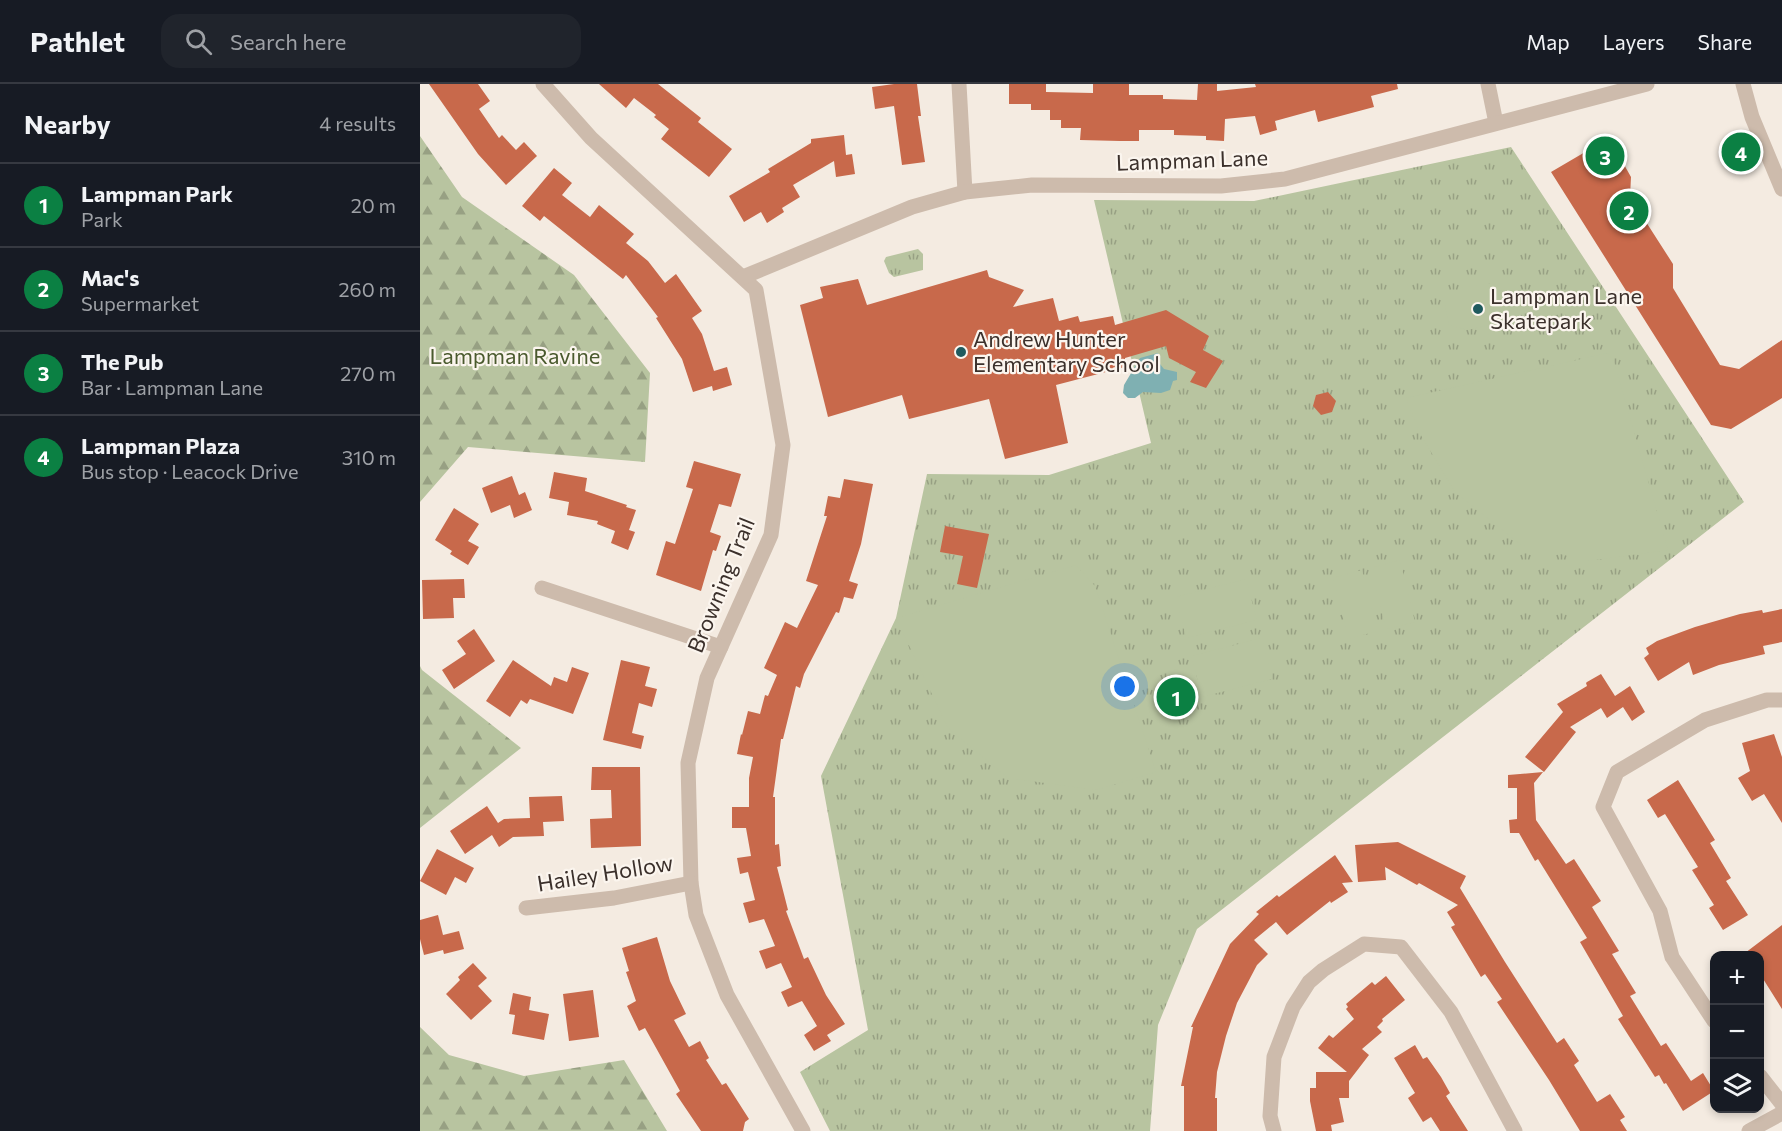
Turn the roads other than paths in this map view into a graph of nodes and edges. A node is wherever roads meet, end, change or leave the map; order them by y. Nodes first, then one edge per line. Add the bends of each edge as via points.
1 (543, 84) edge
2 (959, 84) edge
3 (1488, 84) edge
4 (1647, 84) edge
5 (1743, 84) edge
6 (1496, 123) junction
7 (1782, 189) edge
8 (965, 192) junction
9 (743, 277) junction
10 (542, 588) dead end
11 (721, 646) junction
12 (1782, 700) edge
13 (691, 883) junction
14 (526, 908) dead end
15 (1710, 1015) edge
16 (1764, 1081) edge
17 (1782, 1104) edge
18 (1782, 1113) edge
19 (803, 1131) edge
20 (1274, 1131) edge
21 (1515, 1131) edge
22 (1749, 1131) edge

1 - 9 street, Browning Trail via 591,138
2 - 8 street
3 - 6 street
4 - 6 street, Lampman Lane
5 - 7 street via 1752,117
6 - 8 street, Lampman Lane via 1285,179 1221,186 1032,186
8 - 9 street, Lampman Lane via 912,207
9 - 11 street, Browning Trail via 756,290 783,445 771,535
10 - 11 street
11 - 13 street, Browning Trail via 708,678 688,763
12 - 15 street via 1767,700 1705,720 1617,772 1603,807 1660,911 1672,957
13 - 14 street, Hailey Hollow via 614,898
13 - 19 street, Browning Trail via 696,915 727,995
16 - 17 street
18 - 22 street
20 - 21 street via 1270,1116 1274,1057 1293,1007 1309,982 1364,944 1401,947 1450,1012

